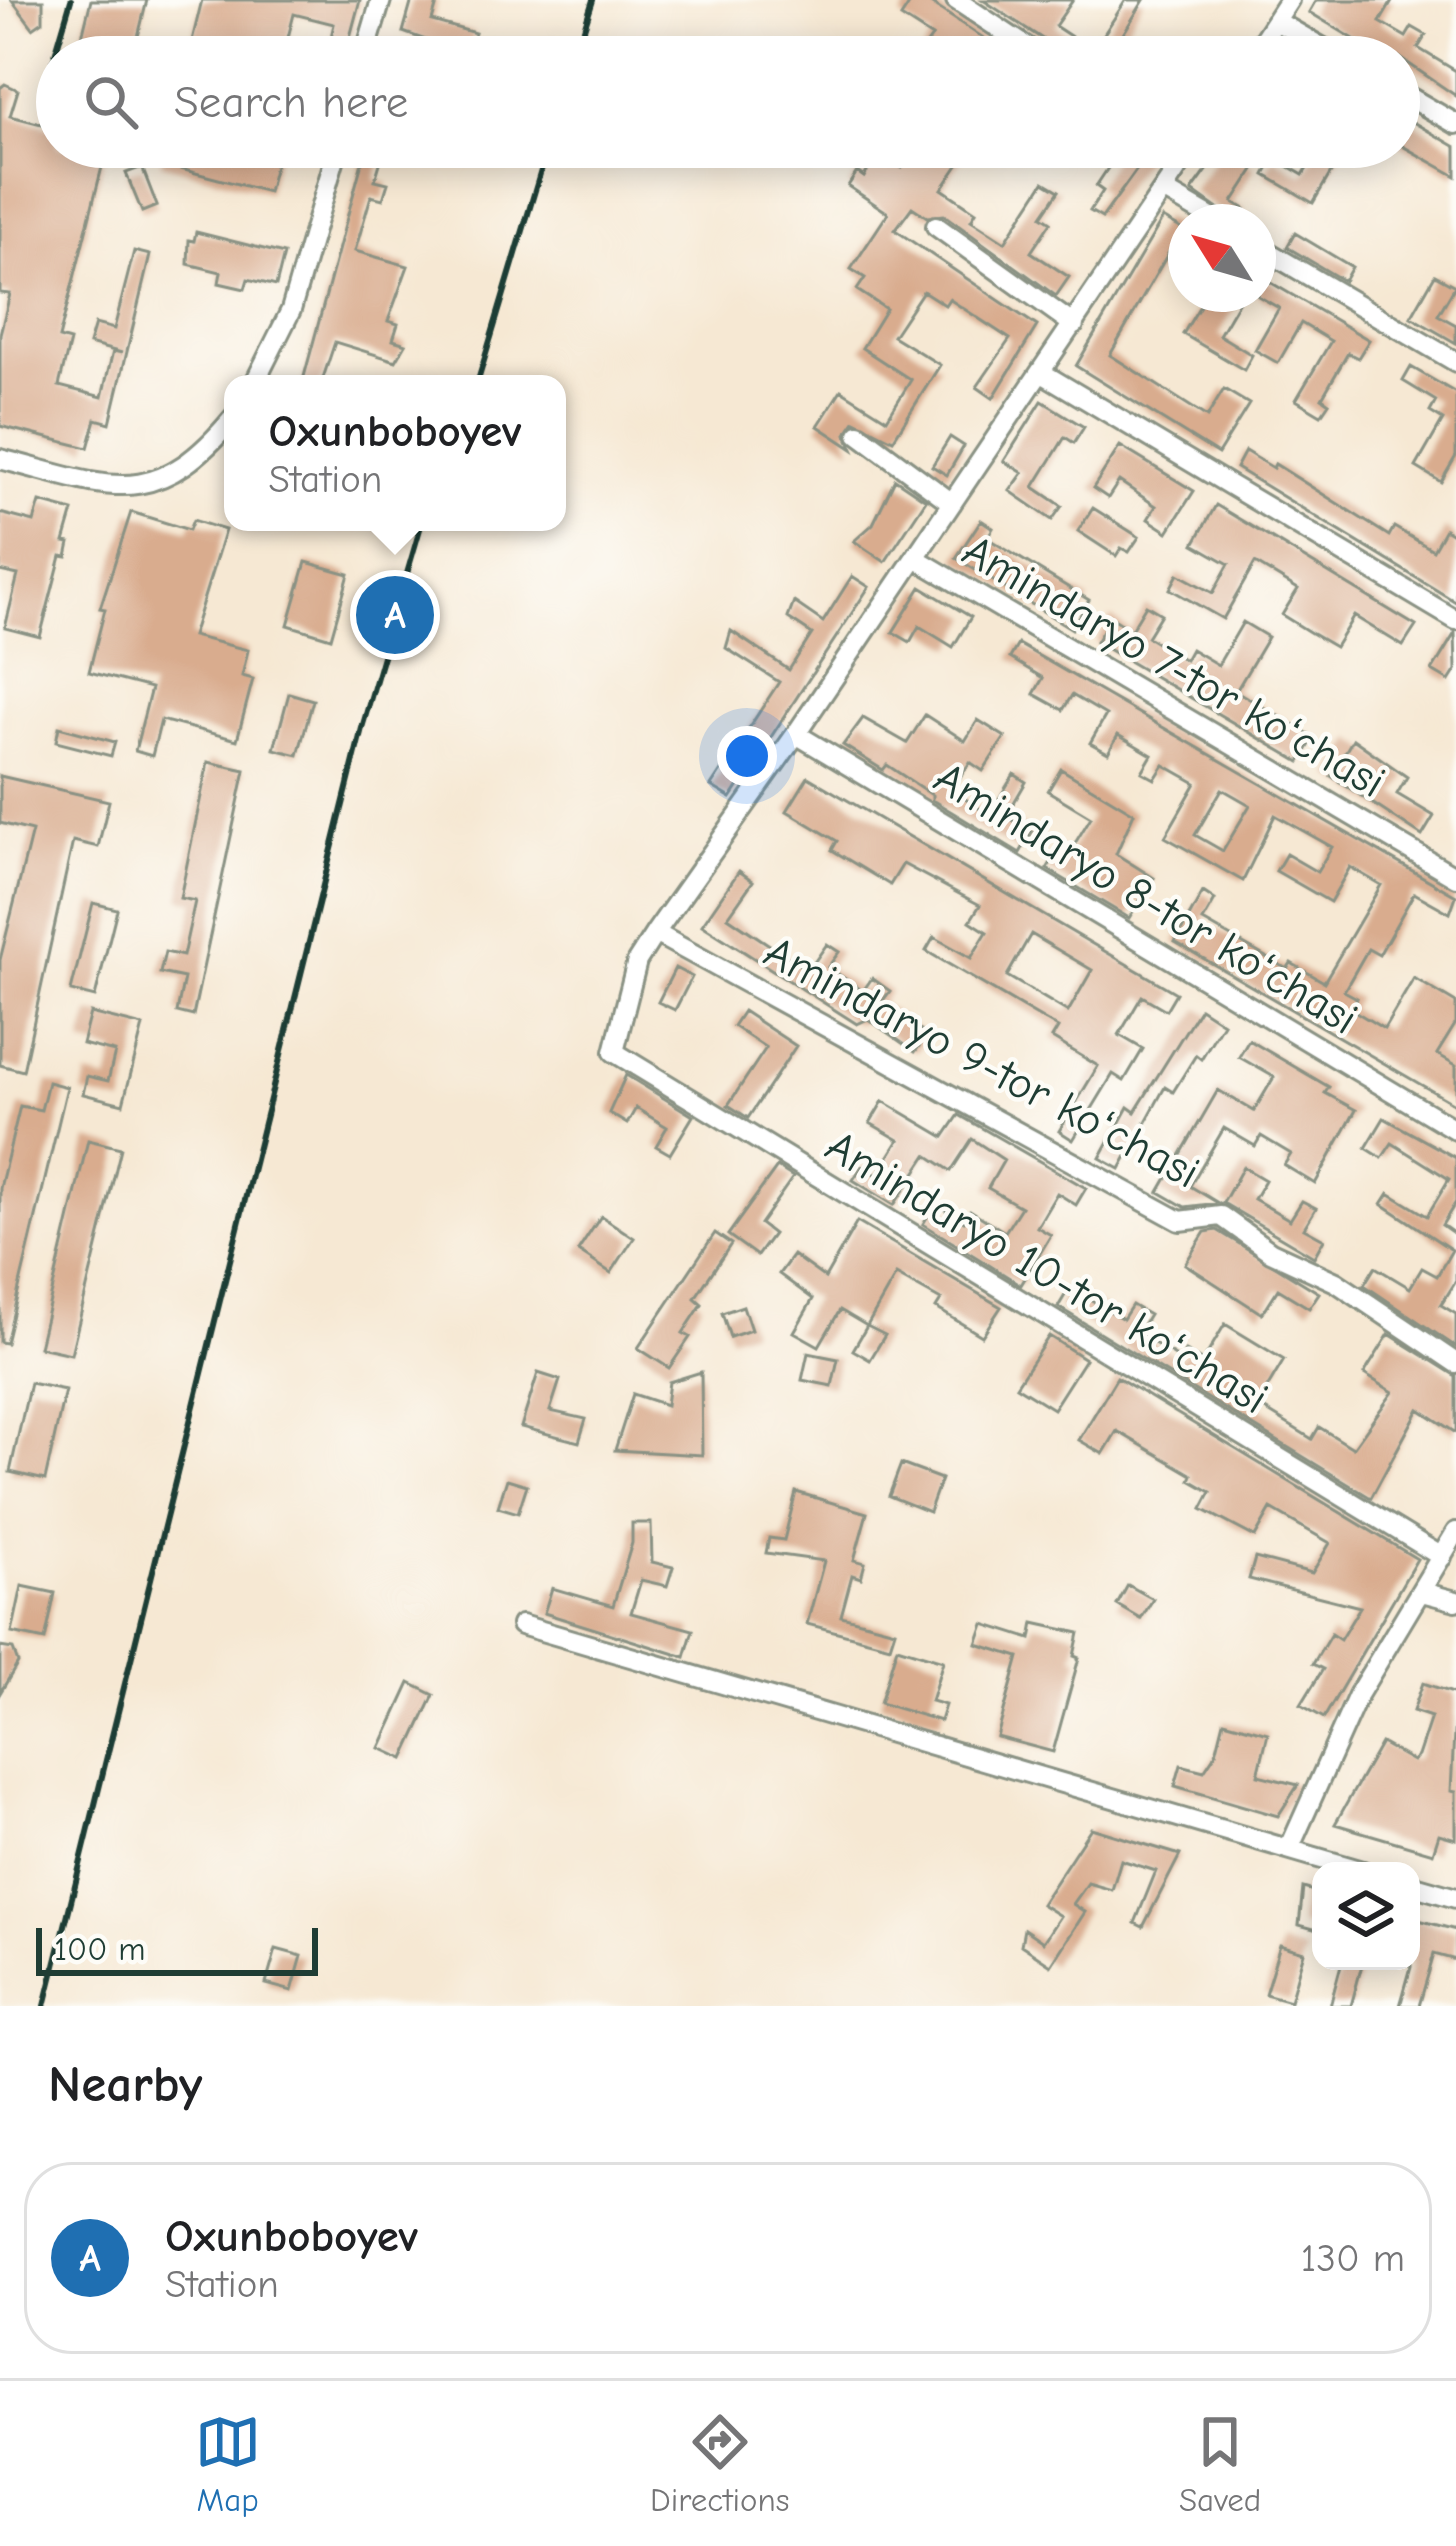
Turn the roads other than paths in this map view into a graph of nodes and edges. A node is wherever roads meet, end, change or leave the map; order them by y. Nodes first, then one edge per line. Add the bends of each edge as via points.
1 (381, 0) edge
2 (956, 0) edge
3 (1289, 0) edge
4 (1276, 21) junction
5 (370, 36) edge
6 (1010, 36) edge
7 (1266, 36) edge
8 (1302, 36) edge
9 (1420, 104) edge
10 (1456, 124) edge
11 (332, 168) edge
12 (1175, 168) edge
13 (1163, 190) junction
14 (1187, 204) edge
15 (936, 226) dead end
16 (1276, 257) edge
17 (1074, 325) junction
18 (1456, 362) edge
19 (1042, 373) junction
20 (258, 375) edge
21 (224, 428) edge
22 (859, 434) dead end
23 (0, 459) edge
24 (952, 503) junction
25 (915, 558) junction
26 (1456, 620) edge
27 (796, 734) junction
28 (1456, 878) edge
29 (655, 933) junction
30 (1456, 1130) edge
31 (1456, 1363) edge
32 (1456, 1532) edge
33 (1442, 1557) junction
34 (1423, 1592) junction
35 (1456, 1601) edge
36 (521, 1625) dead end
37 (1289, 1849) junction
38 (1333, 1862) edge
39 (1420, 1888) edge
40 (1456, 1898) edge

1 - 5 street
2 - 6 street
3 - 4 street
4 - 7 street
4 - 8 street
9 - 10 street
11 - 20 street via 291,310
12 - 13 street
13 - 14 street
13 - 17 street
15 - 17 street
16 - 18 street
17 - 19 street
19 - 24 street
19 - 26 street
21 - 23 street via 168,477 122,490
22 - 24 street, Amindaryo 7-tor koʻchasi
24 - 25 street
25 - 27 street
25 - 28 street, Amindaryo 7-tor koʻchasi
27 - 29 street
27 - 30 street, Amindaryo 8-tor koʻchasi
29 - 31 street, Amindaryo 9-tor koʻchasi via 1180,1221 1221,1216
29 - 33 street, Amindaryo 10-tor koʻchasi via 638,961 614,1052
32 - 33 street
33 - 34 street
34 - 35 street
34 - 37 street via 1358,1695
36 - 37 street
37 - 38 street
39 - 40 street

